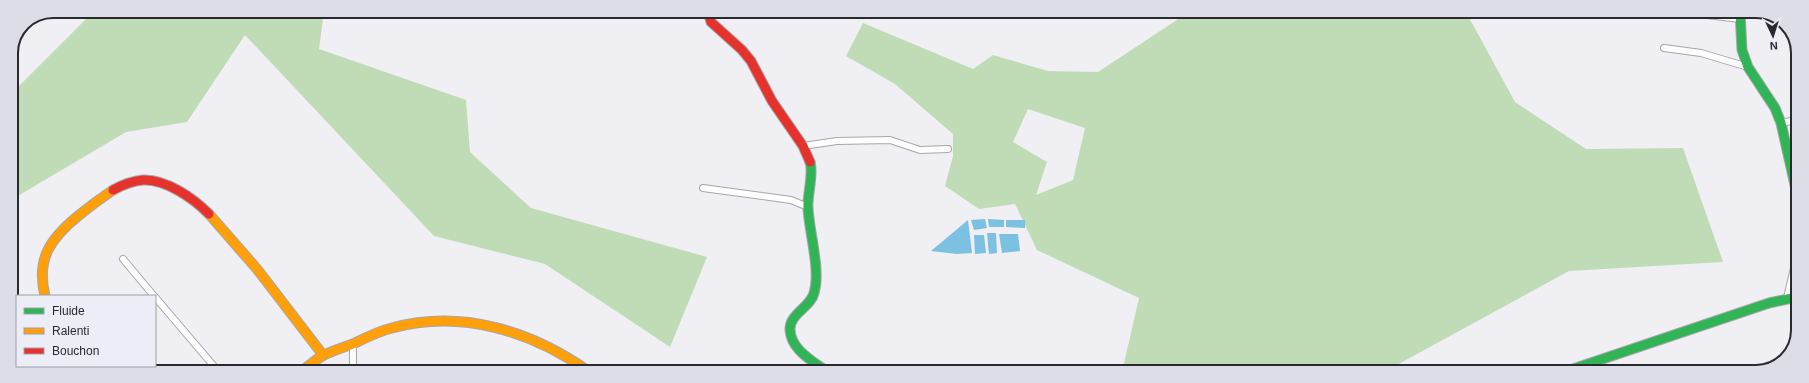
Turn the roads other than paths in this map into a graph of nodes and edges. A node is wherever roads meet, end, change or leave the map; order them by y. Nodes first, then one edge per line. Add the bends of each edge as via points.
1 (710, 18) edge
2 (1740, 18) edge
3 (1664, 48) dead end
4 (1748, 67) junction
5 (1791, 121) edge
6 (1781, 123) junction
7 (803, 146) junction
8 (948, 149) dead end
9 (1791, 165) edge
10 (702, 188) dead end
11 (808, 207) junction
12 (123, 259) dead end
13 (1791, 281) edge
14 (45, 295) edge
15 (154, 295) edge
16 (156, 297) edge
17 (1791, 297) edge
18 (1787, 298) junction
19 (353, 344) junction
20 (323, 355) junction
21 (213, 365) edge
22 (310, 365) edge
23 (353, 365) edge
24 (580, 365) edge
25 (818, 365) edge
26 (1585, 365) edge

1 - 7 street via 711,22 751,60 772,101
2 - 4 street via 1742,50
3 - 4 street via 1701,53
4 - 6 street via 1775,108
5 - 6 street
6 - 9 street
7 - 8 street via 837,140 890,140 920,150
7 - 11 street via 811,165
10 - 11 street via 791,200
11 - 25 street via 816,277 815,290 813,298 792,321 790,330 799,351
12 - 15 street
13 - 18 street
14 - 20 street via 41,271 43,257 60,231 116,188 145,180 177,190 206,210 236,242
16 - 21 street
17 - 18 street
18 - 26 street
19 - 20 street
19 - 23 street
19 - 24 street via 376,333 410,324 438,322 490,326 529,336 569,356
20 - 22 street

